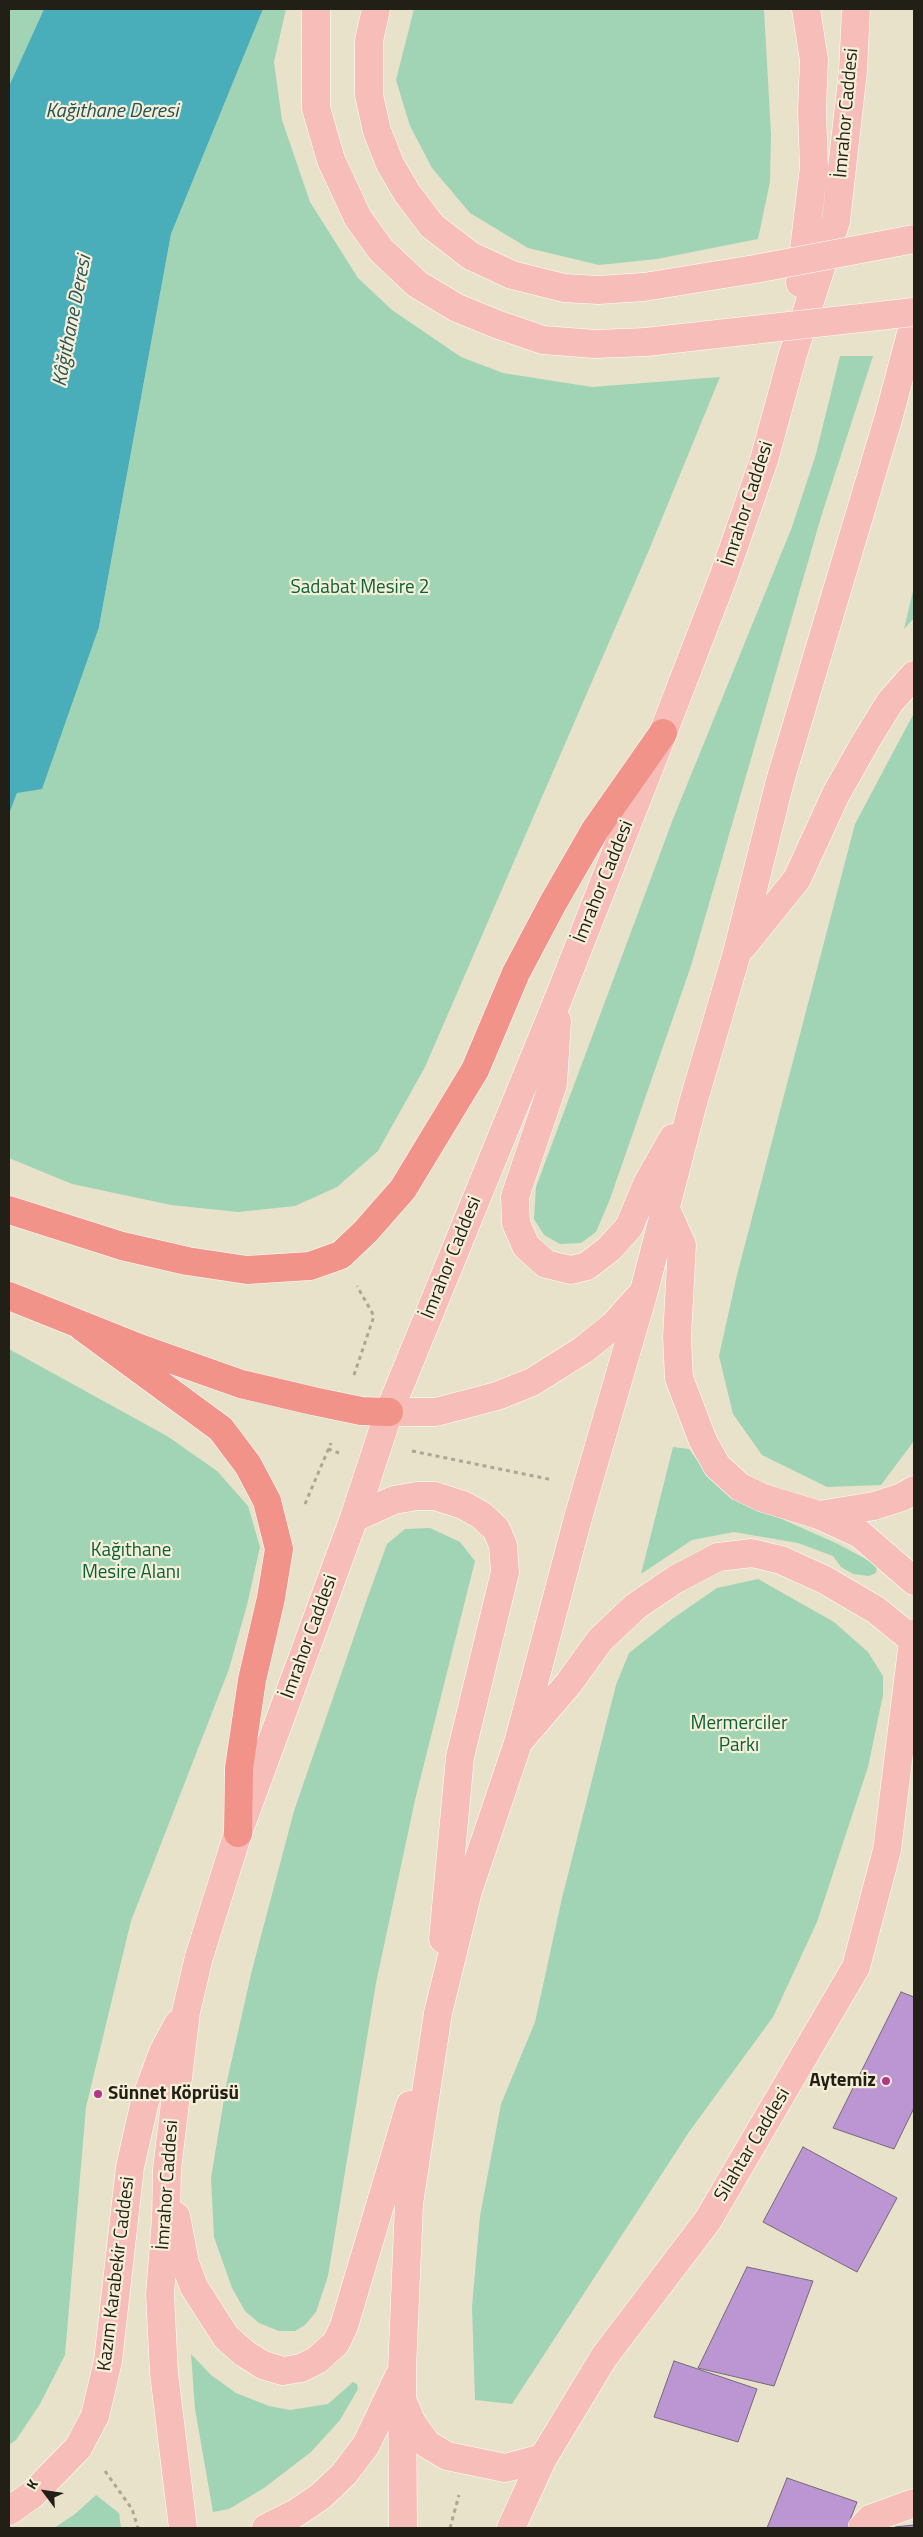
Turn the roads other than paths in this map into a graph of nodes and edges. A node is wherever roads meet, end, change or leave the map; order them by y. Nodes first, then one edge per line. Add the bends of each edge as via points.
1 (316, 9) edge
2 (376, 9) edge
3 (806, 9) edge
4 (856, 9) edge
5 (914, 239) edge
6 (914, 312) edge
7 (914, 322) edge
8 (793, 354) junction
9 (914, 361) edge
10 (889, 416) junction
11 (914, 675) edge
12 (663, 733) junction
13 (738, 953) junction
14 (558, 997) junction
15 (693, 1103) junction
16 (665, 1207) junction
17 (9, 1210) edge
18 (644, 1292) junction
19 (9, 1296) edge
20 (82, 1327) junction
21 (389, 1412) junction
22 (914, 1490) edge
23 (820, 1515) junction
24 (354, 1518) junction
25 (914, 1581) edge
26 (914, 1636) edge
27 (518, 1743) junction
28 (238, 1833) junction
29 (186, 2012) junction
30 (438, 2013) junction
31 (167, 2169) junction
32 (402, 2370) junction
33 (402, 2399) junction
34 (543, 2458) junction
35 (914, 2503) edge
36 (9, 2511) edge
37 (183, 2528) edge
38 (266, 2528) edge
39 (403, 2528) edge
40 (511, 2528) edge
41 (862, 2528) edge

1 - 6 main road, bridge via 316,108 342,185 358,218 381,250 417,284 457,308 543,340 595,344 646,342
2 - 5 main road, bridge via 369,41 369,95 377,131 390,164 407,194 432,226 470,256 512,275 564,288 644,287
3 - 8 main road via 814,60 814,166
4 - 8 main road, İmrahor Caddesi via 853,71 836,221
7 - 10 main road
8 - 12 main road, İmrahor Caddesi via 764,460
9 - 10 main road
10 - 13 main road via 780,781
11 - 13 main road via 890,702 866,741 836,794 797,879
12 - 14 main road, İmrahor Caddesi
12 - 17 highway via 595,830 552,903 516,973 475,1070 408,1181 341,1255 310,1266 247,1270 122,1246
13 - 15 main road
14 - 15 main road via 553,1084 515,1197 516,1223 526,1246 546,1264 571,1270 587,1266 610,1249 629,1227 647,1184
14 - 21 main road, İmrahor Caddesi
15 - 16 main road
16 - 18 main road
16 - 23 main road via 682,1245 677,1337 679,1378 703,1441 717,1466 740,1487 763,1498
18 - 21 main road via 614,1325 583,1350 532,1382 497,1396 436,1412
18 - 27 main road via 586,1489
19 - 20 highway
20 - 21 highway via 242,1384 312,1402
20 - 28 highway via 221,1429 248,1465 267,1501 279,1549 252,1680 239,1768
21 - 24 main road, İmrahor Caddesi
22 - 23 main road via 874,1506
23 - 25 main road via 860,1534
24 - 28 main road, İmrahor Caddesi
24 - 30 main road via 394,1500 435,1496 463,1505 480,1516 496,1529 504,1545 505,1572 460,1757
26 - 27 main road via 825,1580 782,1560 752,1554 718,1557 676,1579 636,1606 600,1640 569,1683
26 - 34 main road, Silahtar Caddesi via 887,1850 856,1968 708,2220 604,2357
27 - 30 main road via 468,1891
28 - 29 main road, İmrahor Caddesi via 199,1957
29 - 31 main road, İmrahor Caddesi
29 - 36 main road, Kazım Karabekir Caddesi via 163,2052 145,2101 130,2167 108,2361 95,2416 78,2448 33,2494
30 - 31 main road via 344,2326 336,2343 317,2360 301,2368 283,2371 257,2361 226,2337 194,2288 185,2263
30 - 32 main road via 409,2204
31 - 37 main road, İmrahor Caddesi via 160,2294 164,2373
32 - 33 main road
32 - 38 main road via 366,2445 344,2474 321,2496
33 - 34 main road via 412,2423 427,2444 447,2456 505,2468
33 - 39 main road
34 - 40 main road, Silahtar Caddesi
35 - 41 main road via 870,2519

